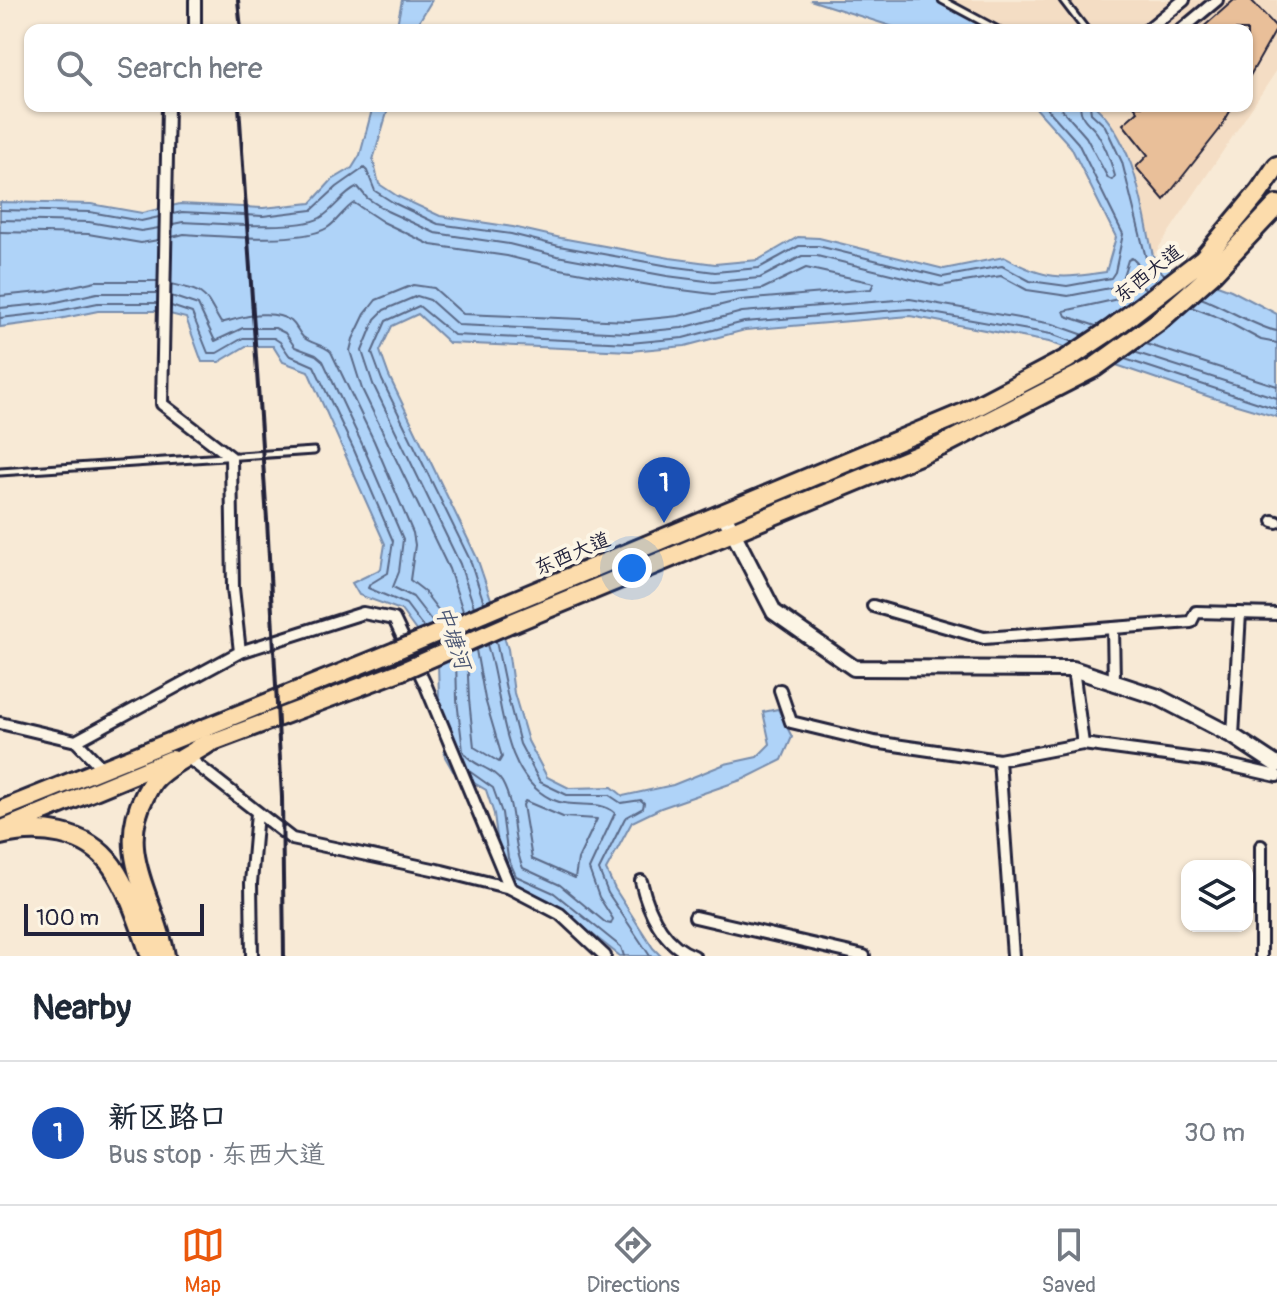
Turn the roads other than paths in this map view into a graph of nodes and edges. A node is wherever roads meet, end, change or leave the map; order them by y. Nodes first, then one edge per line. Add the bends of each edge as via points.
1 (195, 0) edge
2 (942, 0) edge
3 (1063, 0) edge
4 (1184, 0) edge
5 (1217, 0) edge
6 (195, 24) edge
7 (987, 24) edge
8 (1081, 24) edge
9 (1154, 24) edge
10 (1188, 24) edge
11 (168, 112) edge
12 (1277, 166) edge
13 (1277, 205) edge
14 (1208, 266) junction
15 (314, 451) dead end
16 (231, 457) junction
17 (0, 472) edge
18 (723, 513) junction
19 (732, 532) junction
20 (504, 605) joint
21 (873, 606) dead end
22 (1240, 613) junction
23 (1277, 614) edge
24 (512, 623) joint
25 (1113, 628) junction
26 (240, 652) junction
27 (1073, 669) junction
28 (1114, 682) junction
29 (780, 690) dead end
30 (0, 723) edge
31 (1233, 736) junction
32 (76, 741) junction
33 (207, 744) junction
34 (1083, 744) junction
35 (187, 757) junction
36 (999, 760) junction
37 (1277, 765) edge
38 (103, 769) junction
39 (1277, 776) edge
40 (0, 810) edge
41 (257, 813) junction
42 (0, 832) edge
43 (1261, 846) dead end
44 (641, 881) dead end
45 (510, 888) junction
46 (695, 917) dead end
47 (151, 956) edge
48 (165, 956) edge
49 (252, 956) edge
50 (605, 956) edge
51 (694, 956) edge
52 (864, 956) edge
53 (1013, 956) edge
54 (1261, 956) edge

1 - 6 street
2 - 7 lane
3 - 8 lane
4 - 9 street
5 - 10 street
11 - 16 street via 162,404
12 - 14 highway, 东西大道
13 - 14 highway, 东西大道
14 - 18 highway, 东西大道 via 1067,359 964,413
14 - 19 highway, 东西大道 via 1159,321 1095,367 941,446
15 - 16 lane
16 - 17 lane
16 - 26 street via 233,588
18 - 19 street
18 - 20 highway, 东西大道
19 - 24 highway, 东西大道
19 - 27 street via 774,612 854,668
20 - 38 main road, 东西大道, bridge
21 - 25 street via 984,638
22 - 23 street
22 - 25 street via 1196,612 1191,622
22 - 31 street
24 - 33 main road, 东西大道, bridge via 402,671
25 - 28 street
26 - 32 street
26 - 45 street via 363,613 394,619
27 - 28 street
27 - 34 street
28 - 31 street via 1158,697
29 - 36 street via 791,722 874,742
30 - 32 street
31 - 37 street
32 - 38 street
33 - 35 highway
33 - 42 main road, 东西大道
34 - 36 street
34 - 39 street via 1211,761
35 - 41 street
35 - 48 highway via 154,779 132,834 135,863
36 - 53 street
38 - 40 main road, 东西大道
41 - 45 street via 292,839
41 - 49 street
42 - 47 highway via 51,831 83,841 111,864
43 - 54 street
44 - 51 street via 657,925 681,952
45 - 50 street via 560,914
46 - 52 street

